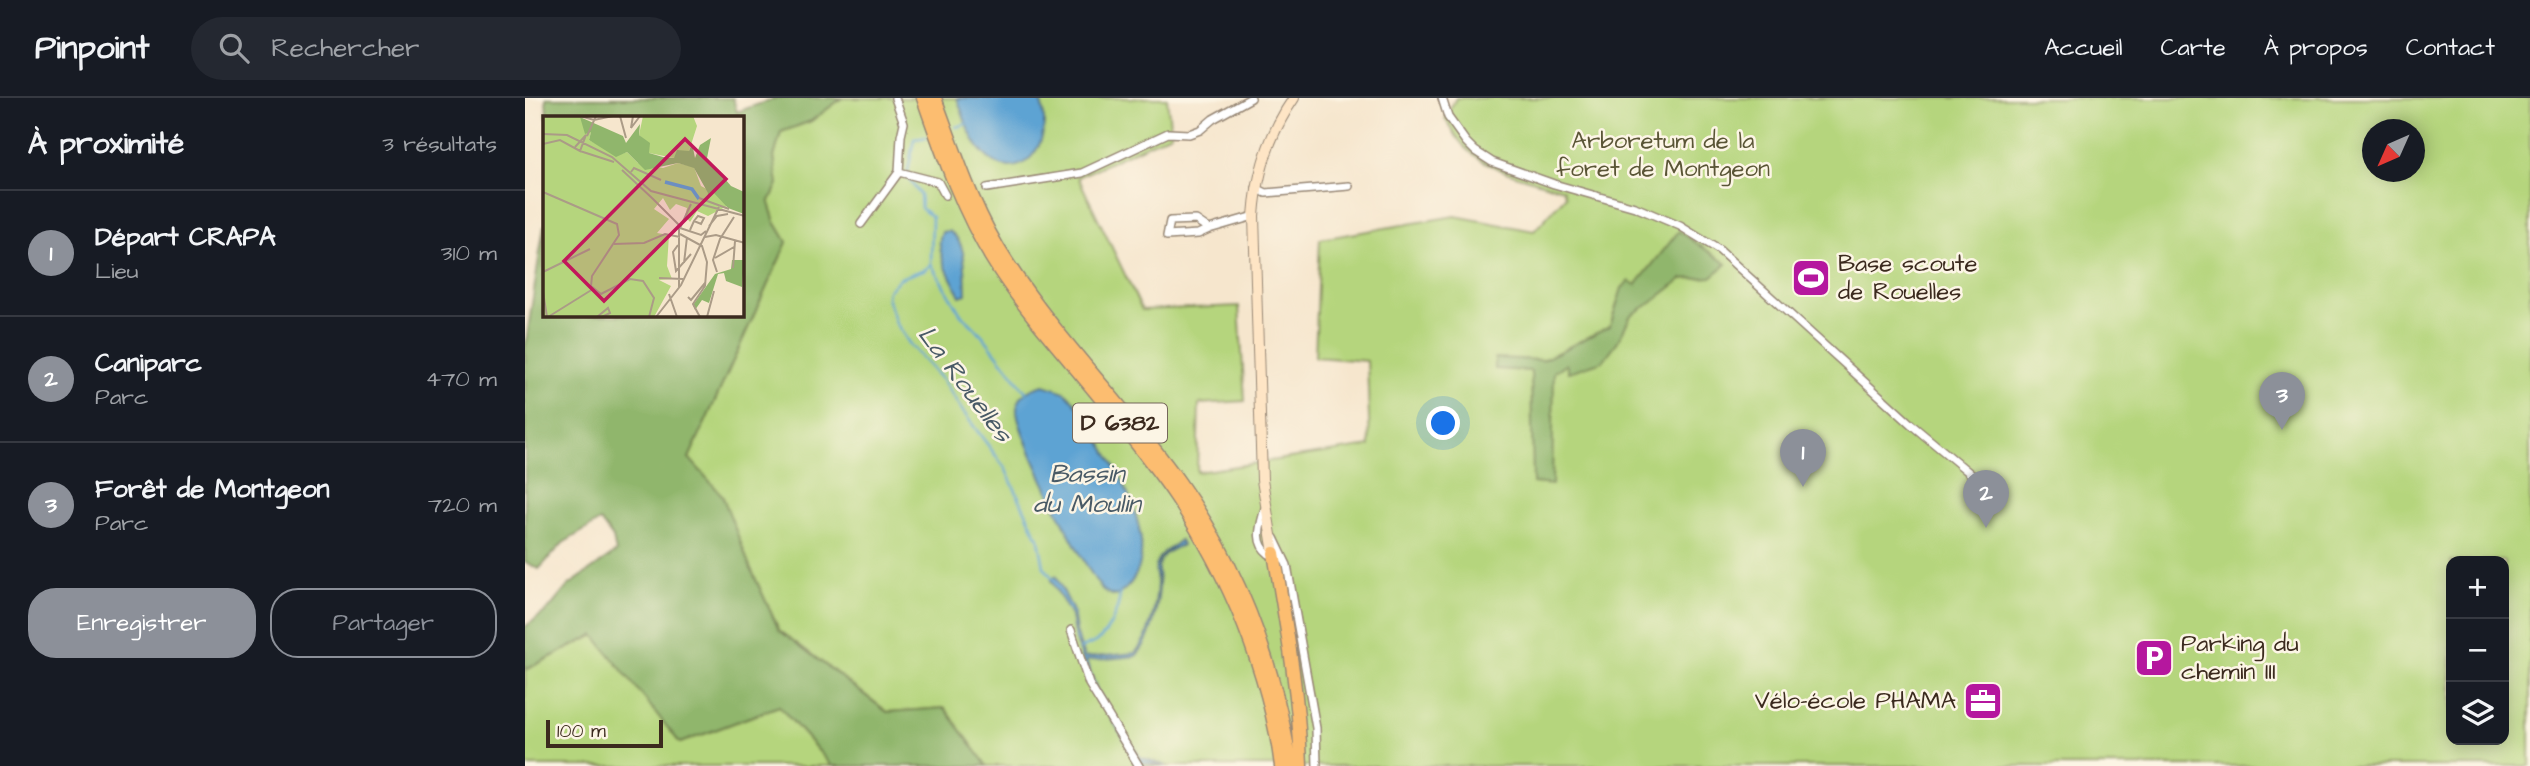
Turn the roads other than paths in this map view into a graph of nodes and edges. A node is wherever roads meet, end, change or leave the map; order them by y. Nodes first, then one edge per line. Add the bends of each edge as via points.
1 (895, 98) edge
2 (916, 98) edge
3 (923, 98) edge
4 (935, 98) edge
5 (1251, 98) edge
6 (1294, 98) edge
7 (1442, 98) edge
8 (949, 166) junction
9 (899, 172) junction
10 (1349, 186) dead end
11 (987, 188) dead end
12 (1256, 188) junction
13 (945, 195) dead end
14 (1254, 216) junction
15 (861, 224) dead end
16 (1209, 229) junction
17 (1995, 494) dead end
18 (1265, 507) junction
19 (1278, 552) junction
20 (1070, 631) dead end
21 (1139, 766) edge
22 (1281, 766) edge
23 (1291, 766) edge
24 (1301, 766) edge
25 (1317, 766) edge

1 - 9 street via 904,123
2 - 8 highway
3 - 8 highway, D 6382
4 - 23 highway, D 6382 via 976,206 1006,261 1179,482 1228,561 1271,671
5 - 11 street via 1200,130 1168,134 1082,173
6 - 12 street via 1271,138
7 - 17 street via 1448,117 1466,142 1492,162 1636,207 1719,250
8 - 22 highway, D 6382 via 979,236 1021,303 1142,450 1203,539 1259,670
9 - 13 street via 938,182
9 - 15 street
10 - 12 street via 1266,193
12 - 14 street
14 - 16 street
14 - 18 street
16 - 16 street via 1196,220 1170,221 1167,236
18 - 19 street
18 - 19 street via 1260,544 1269,554
19 - 24 highway
19 - 25 street via 1287,565 1317,728
20 - 21 street via 1089,684

